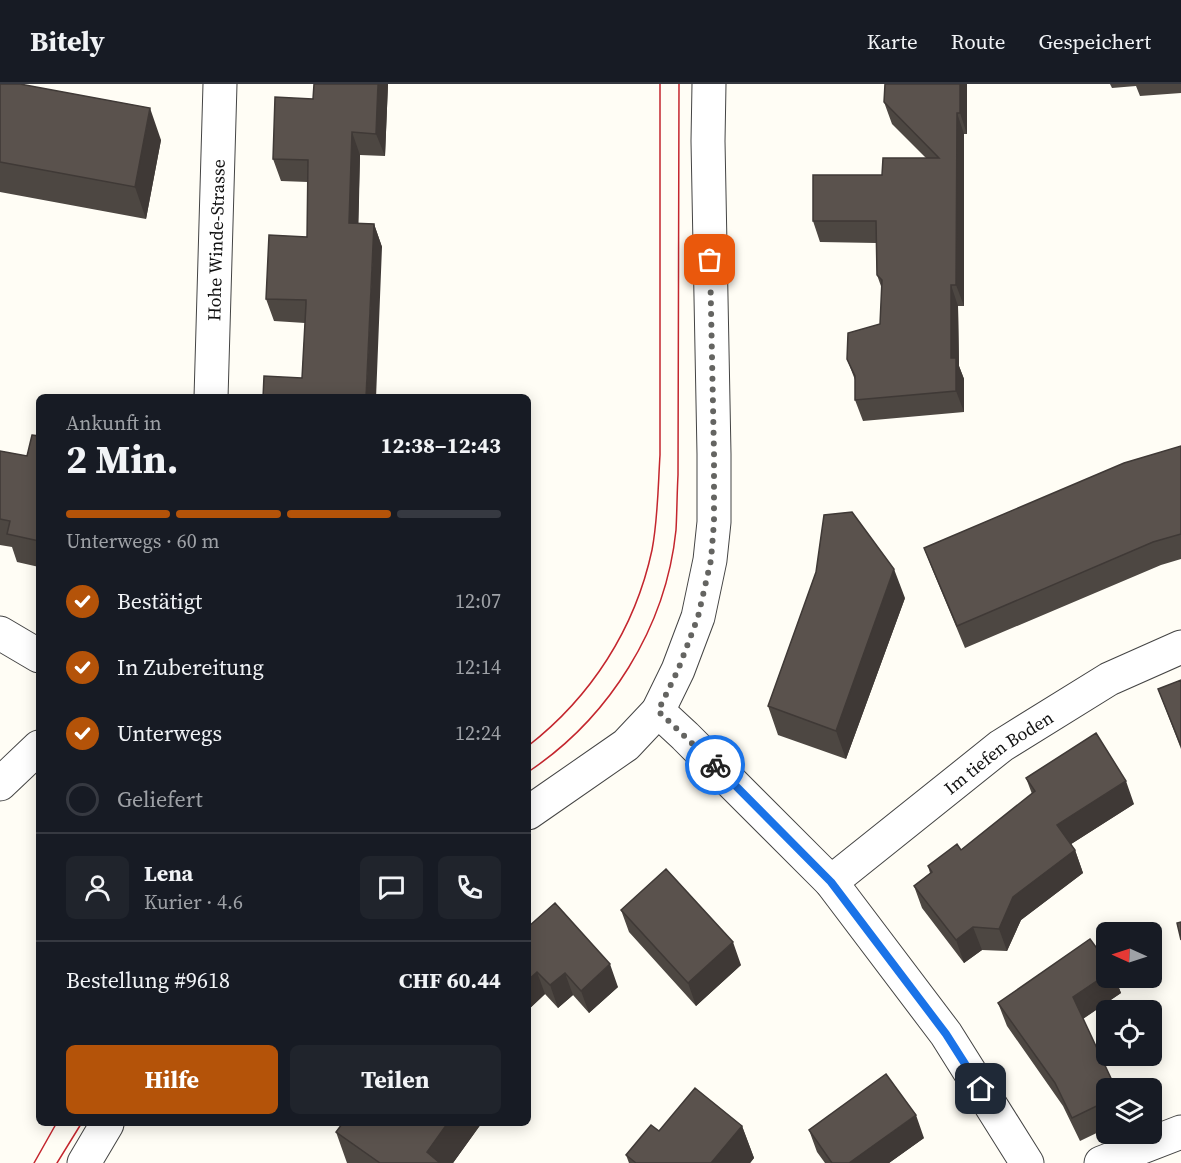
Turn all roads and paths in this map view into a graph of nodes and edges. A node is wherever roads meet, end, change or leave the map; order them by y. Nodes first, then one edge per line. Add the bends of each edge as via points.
1 (220, 84) edge
2 (709, 84) edge
3 (211, 394) edge
4 (0, 633) edge
5 (1181, 647) edge
6 (36, 654) edge
7 (658, 711) junction
8 (36, 750) edge
9 (0, 784) edge
10 (531, 811) edge
11 (831, 882) junction
12 (106, 1126) edge
13 (1181, 1132) edge
14 (84, 1163) edge
15 (1027, 1163) edge
16 (1101, 1163) edge

1 - 3 street, Hohe Winde-Strasse
2 - 7 street via 714,454 711,560 698,617
4 - 6 street
5 - 11 street, Im tiefen Boden via 1109,679 1001,746
7 - 10 street via 626,745
7 - 11 street
8 - 9 street
11 - 15 street via 946,1034
12 - 14 street
13 - 16 street

